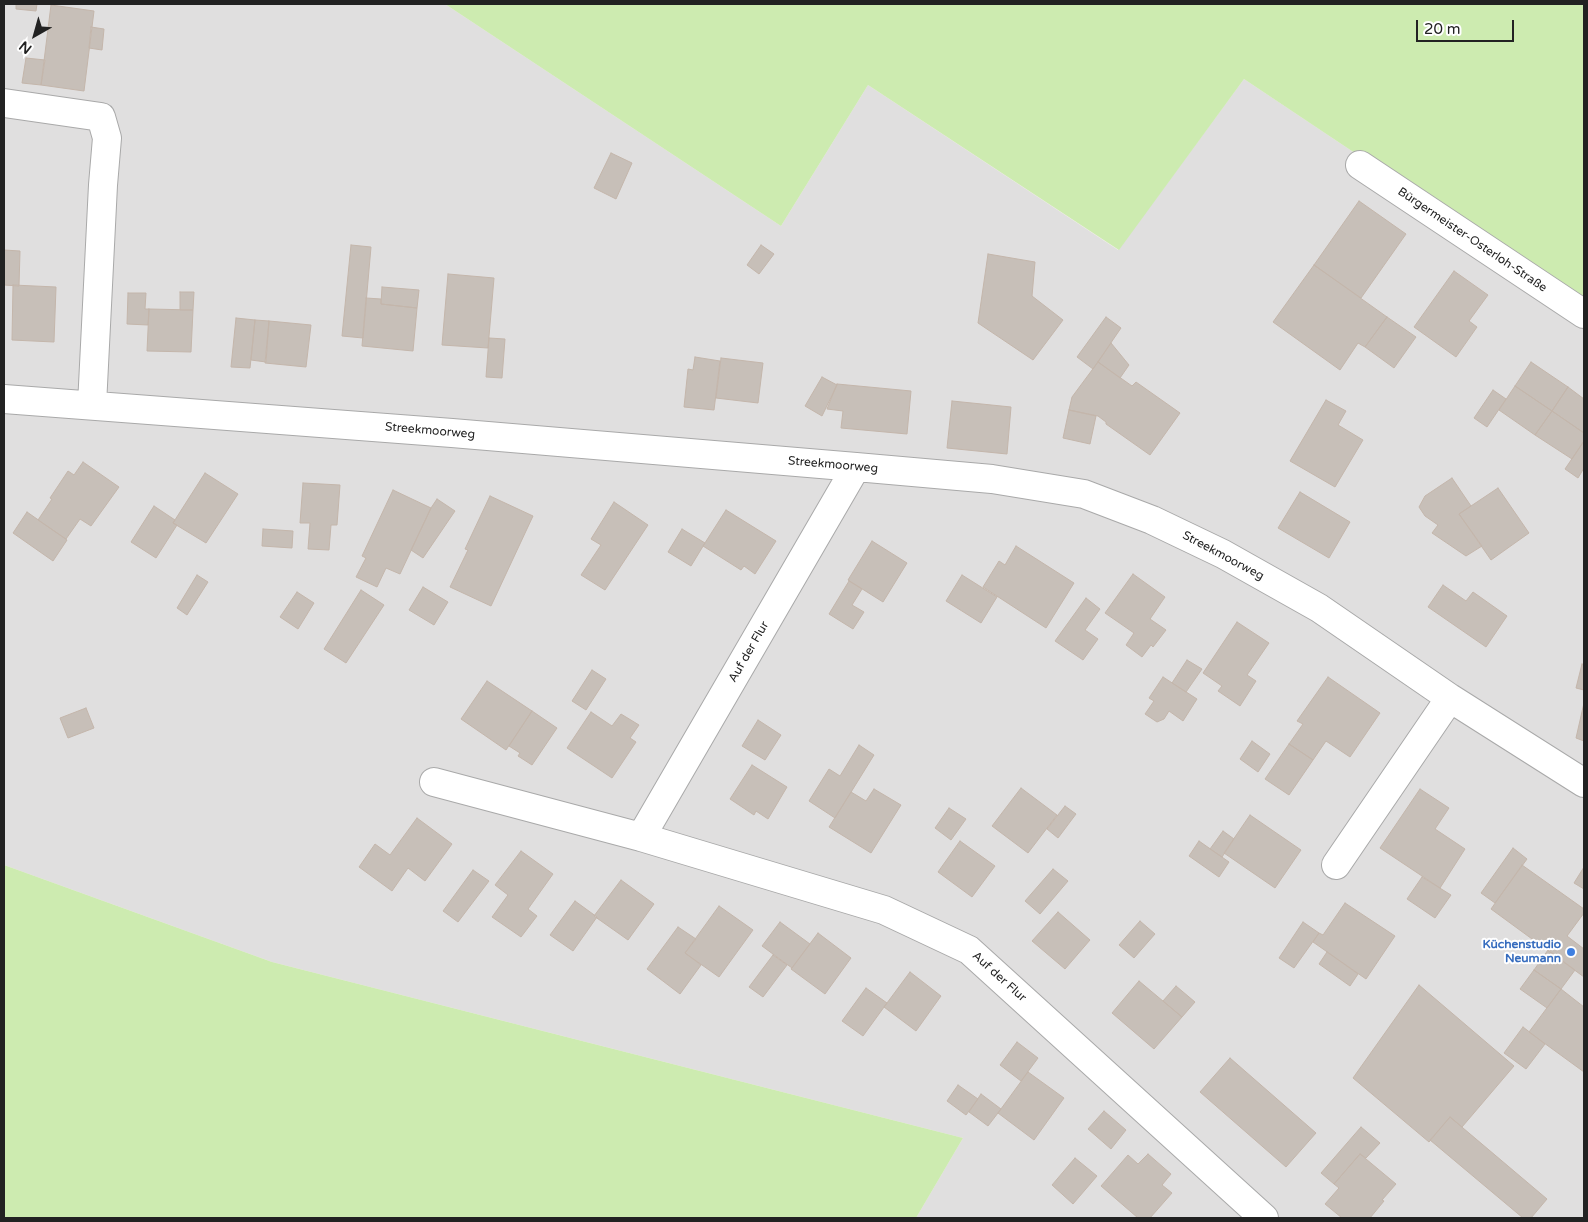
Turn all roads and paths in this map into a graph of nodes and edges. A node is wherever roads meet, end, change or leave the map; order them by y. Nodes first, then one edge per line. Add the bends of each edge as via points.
1 (4, 103) edge
2 (1360, 165) dead end
3 (1584, 314) edge
4 (4, 399) edge
5 (92, 405) junction
6 (856, 467) junction
7 (1450, 698) junction
8 (434, 782) dead end
9 (1584, 783) edge
10 (641, 836) junction
11 (1336, 865) dead end
12 (1264, 1218) edge

1 - 5 street via 101,117 107,138
2 - 3 street, Bürgermeister-Osterloh-Straße
4 - 5 street, Streekmoorweg
5 - 6 street, Streekmoorweg
6 - 7 street, Streekmoorweg via 992,479 1084,494 1143,516 1223,554 1319,608
6 - 10 street, Auf der Flur
7 - 9 street, Streekmoorweg
7 - 11 street
8 - 10 street, Auf der Flur
10 - 12 street, Auf der Flur via 884,910 969,950

